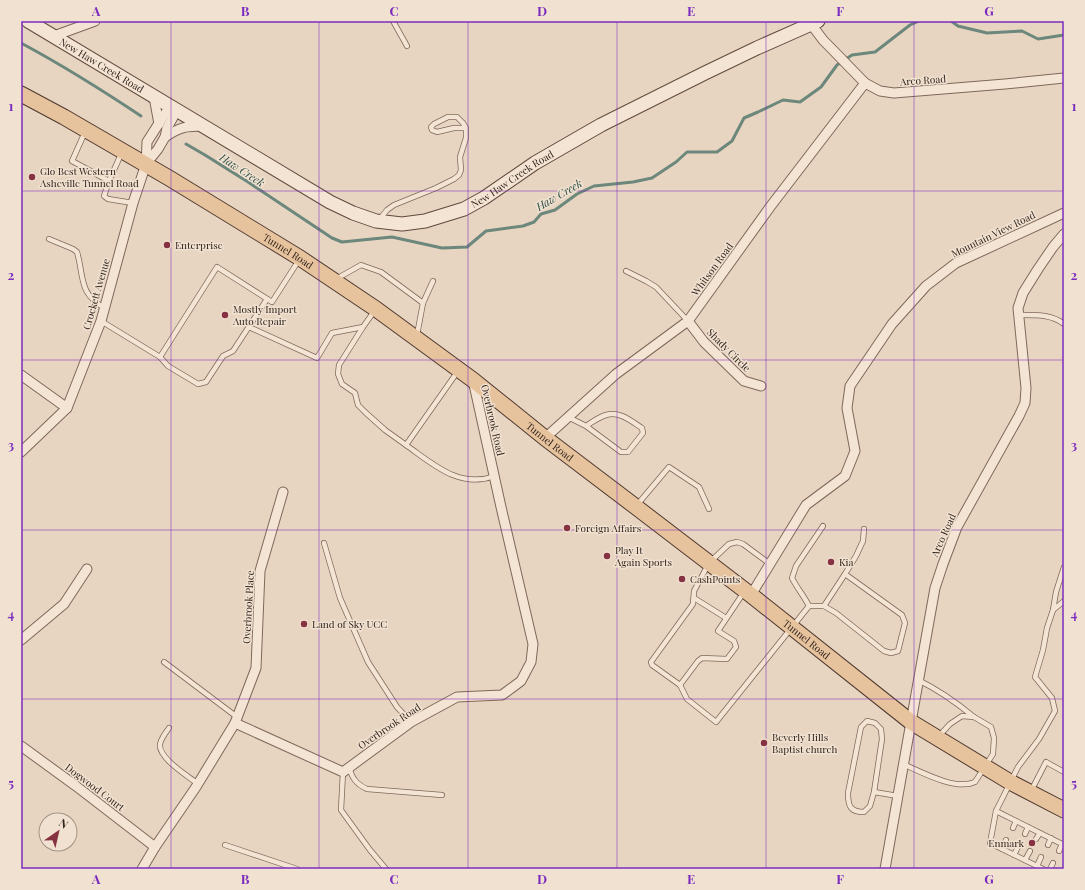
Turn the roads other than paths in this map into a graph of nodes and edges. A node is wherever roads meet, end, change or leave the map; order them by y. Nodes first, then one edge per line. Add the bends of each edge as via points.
1 (28, 21) edge
2 (95, 21) edge
3 (393, 21) edge
4 (815, 23) edge
5 (54, 36) junction
6 (407, 46) dead end
7 (1064, 78) edge
8 (865, 83) junction
9 (21, 94) edge
10 (154, 97) junction
11 (173, 108) junction
12 (158, 124) junction
13 (203, 126) junction
14 (466, 128) junction
15 (85, 130) junction
16 (165, 137) junction
17 (122, 151) junction
18 (146, 164) junction
19 (109, 180) junction
20 (133, 203) junction
21 (1064, 213) edge
22 (377, 221) junction
23 (1063, 238) edge
24 (49, 239) dead end
25 (300, 258) junction
26 (626, 271) dead end
27 (333, 280) junction
28 (433, 281) dead end
29 (267, 299) junction
30 (423, 303) junction
31 (105, 308) junction
32 (376, 309) junction
33 (1019, 315) junction
34 (101, 321) junction
35 (688, 321) junction
36 (1064, 324) edge
37 (249, 327) junction
38 (363, 327) junction
39 (416, 338) junction
40 (160, 357) junction
41 (459, 370) junction
42 (21, 375) edge
43 (473, 380) junction
44 (761, 386) dead end
45 (67, 408) junction
46 (568, 417) junction
47 (586, 426) junction
48 (545, 438) junction
49 (406, 445) junction
50 (21, 452) edge
51 (495, 476) junction
52 (283, 492) dead end
53 (636, 507) junction
54 (709, 509) dead end
55 (823, 526) dead end
56 (864, 528) dead end
57 (324, 543) dead end
58 (709, 563) junction
59 (770, 564) junction
60 (1064, 568) edge
61 (87, 569) dead end
62 (845, 574) junction
63 (748, 593) junction
64 (694, 598) junction
65 (1064, 601) edge
66 (810, 606) junction
67 (824, 606) junction
68 (1053, 610) junction
69 (726, 618) junction
70 (792, 627) junction
71 (21, 640) edge
72 (164, 662) dead end
73 (918, 680) junction
74 (680, 685) junction
75 (974, 717) junction
76 (236, 720) junction
77 (412, 722) junction
78 (911, 722) junction
79 (169, 728) dead end
80 (937, 738) junction
81 (21, 746) edge
82 (904, 764) junction
83 (985, 767) junction
84 (346, 769) junction
85 (1064, 772) edge
86 (1010, 782) junction
87 (198, 784) junction
88 (874, 792) junction
89 (1030, 793) junction
90 (442, 795) dead end
91 (898, 796) junction
92 (1064, 810) edge
93 (996, 811) junction
94 (1016, 820) junction
95 (1028, 827) junction
96 (1013, 828) dead end
97 (1040, 833) junction
98 (1025, 834) dead end
99 (1051, 838) junction
100 (1036, 839) dead end
101 (1006, 840) dead end
102 (225, 844) dead end
103 (1019, 845) dead end
104 (1048, 845) dead end
105 (1063, 845) edge
106 (155, 847) junction
107 (1002, 849) junction
108 (1030, 851) dead end
109 (1059, 851) dead end
110 (1014, 855) junction
111 (1042, 857) dead end
112 (1025, 860) junction
113 (1053, 863) dead end
114 (1037, 866) junction
115 (142, 869) edge
116 (297, 869) edge
117 (386, 869) edge
118 (885, 869) edge
119 (1043, 869) edge
120 (1050, 869) edge

1 - 5 street, New Haw Creek Road
2 - 5 street
3 - 6 lane
4 - 8 street, Arco Road via 832,48
4 - 22 street, New Haw Creek Road via 757,48 601,125 535,163 464,209 425,221 402,224
5 - 10 street, New Haw Creek Road
7 - 8 street, Arco Road via 894,93 880,91
8 - 35 street, Whitson Road via 770,207
9 - 15 main road, Tunnel Road
10 - 11 street, New Haw Creek Road
10 - 12 street
11 - 12 street, Crockett Avenue
11 - 13 street, New Haw Creek Road
11 - 16 street
12 - 18 street, Crockett Avenue via 147,142
13 - 16 street via 189,126
13 - 22 street, New Haw Creek Road via 330,202
14 - 14 lane via 457,117 448,117 434,124 432,130 437,132
14 - 22 lane via 459,175 436,188 394,205
15 - 17 main road, Tunnel Road
15 - 19 lane via 72,161
16 - 18 street
17 - 18 main road, Tunnel Road
17 - 19 lane
18 - 20 street, Crockett Avenue
18 - 25 main road, Tunnel Road
19 - 20 lane via 104,196
20 - 31 street, Crockett Avenue
21 - 59 street, Mountain View Road via 956,263 926,286 892,324 850,386 847,408 855,451 845,476 806,505
23 - 33 street, Arco Road via 1053,246 1023,293 1018,308
24 - 31 lane via 76,252 84,286 90,297
25 - 27 main road, Tunnel Road
25 - 29 lane via 272,302
26 - 35 lane via 656,287
27 - 30 lane via 361,265 381,272
27 - 32 main road, Tunnel Road
28 - 30 lane
29 - 37 lane
29 - 40 lane via 217,267
30 - 39 lane
31 - 34 street, Crockett Avenue
32 - 38 lane
32 - 39 main road, Tunnel Road
33 - 36 lane via 1041,315
33 - 73 street, Arco Road via 1026,388 1025,403 957,528 943,564 935,588
34 - 40 lane
34 - 45 street, Crockett Avenue
35 - 44 street, Shady Circle via 704,342 744,381
35 - 46 street, Whitson Road via 616,374
37 - 38 lane via 316,358 332,333
37 - 40 lane via 234,351 223,356 206,382 198,384 168,366
38 - 49 lane via 339,366 338,374 342,384 356,393 358,405
39 - 41 main road, Tunnel Road
41 - 43 main road, Tunnel Road
41 - 49 lane
42 - 45 street
43 - 48 main road, Tunnel Road
43 - 51 street, Overbrook Road
45 - 50 street, Crockett Avenue
46 - 47 lane
46 - 48 street, Whitson Road
47 - 47 lane via 621,452 628,452 643,433 642,428 621,415 614,414 606,415
48 - 53 main road, Tunnel Road
49 - 51 lane via 455,476 472,480
51 - 77 street, Overbrook Road via 533,644 531,662 521,681 502,695 457,697
52 - 76 street, Overbrook Place via 260,570 256,668
53 - 54 lane via 669,467 699,487
53 - 58 main road, Tunnel Road
55 - 66 lane via 796,566 792,578
56 - 62 lane via 863,541
57 - 77 lane via 340,598 368,662 397,707
58 - 59 lane via 729,544 737,542
58 - 63 main road, Tunnel Road
58 - 64 lane via 694,591
59 - 63 street, Mountain View Road
60 - 68 lane
61 - 71 street via 64,604
62 - 67 lane
62 - 67 lane via 902,615 905,623 898,651 892,653 884,650
63 - 69 lane
63 - 70 main road, Tunnel Road
64 - 69 lane
64 - 74 lane via 693,604 651,662
65 - 68 lane
66 - 67 lane
66 - 70 lane
68 - 86 lane via 1035,676 1052,698 1054,711
69 - 74 lane via 718,630 734,642 736,647 728,659 702,658
70 - 74 lane via 716,722 687,699
70 - 78 main road, Tunnel Road
72 - 76 lane
73 - 75 lane via 932,686
73 - 78 street, Arco Road
75 - 80 lane via 962,716
75 - 83 lane via 991,727 994,738 993,754
76 - 84 street
76 - 87 street
77 - 84 street, Overbrook Road
78 - 80 main road, Tunnel Road
78 - 82 street, Arco Road
79 - 87 lane via 160,743 160,752
80 - 83 main road, Tunnel Road
81 - 106 street, Dogwood Court
82 - 83 lane via 947,782 970,784 975,782
82 - 91 street, Arco Road
83 - 86 main road, Tunnel Road
84 - 90 lane via 356,782 367,789
84 - 117 lane via 340,810
85 - 89 lane via 1046,762
86 - 89 main road, Tunnel Road
86 - 93 lane
87 - 106 street
88 - 88 lane via 882,739 881,729 875,723 866,721 861,727 848,794 851,808 857,812 864,812 870,806
88 - 91 lane
89 - 92 main road, Tunnel Road
91 - 118 street, Arco Road
93 - 94 lane
93 - 107 lane via 990,843
94 - 95 lane
94 - 96 lane
95 - 97 lane
95 - 98 lane
97 - 99 lane
97 - 100 lane
99 - 104 lane
99 - 105 lane
101 - 107 lane
102 - 116 lane
103 - 110 lane
105 - 109 lane
106 - 115 street
107 - 110 lane
108 - 112 lane
110 - 112 lane
111 - 114 lane
112 - 114 lane
113 - 120 lane
114 - 119 lane

